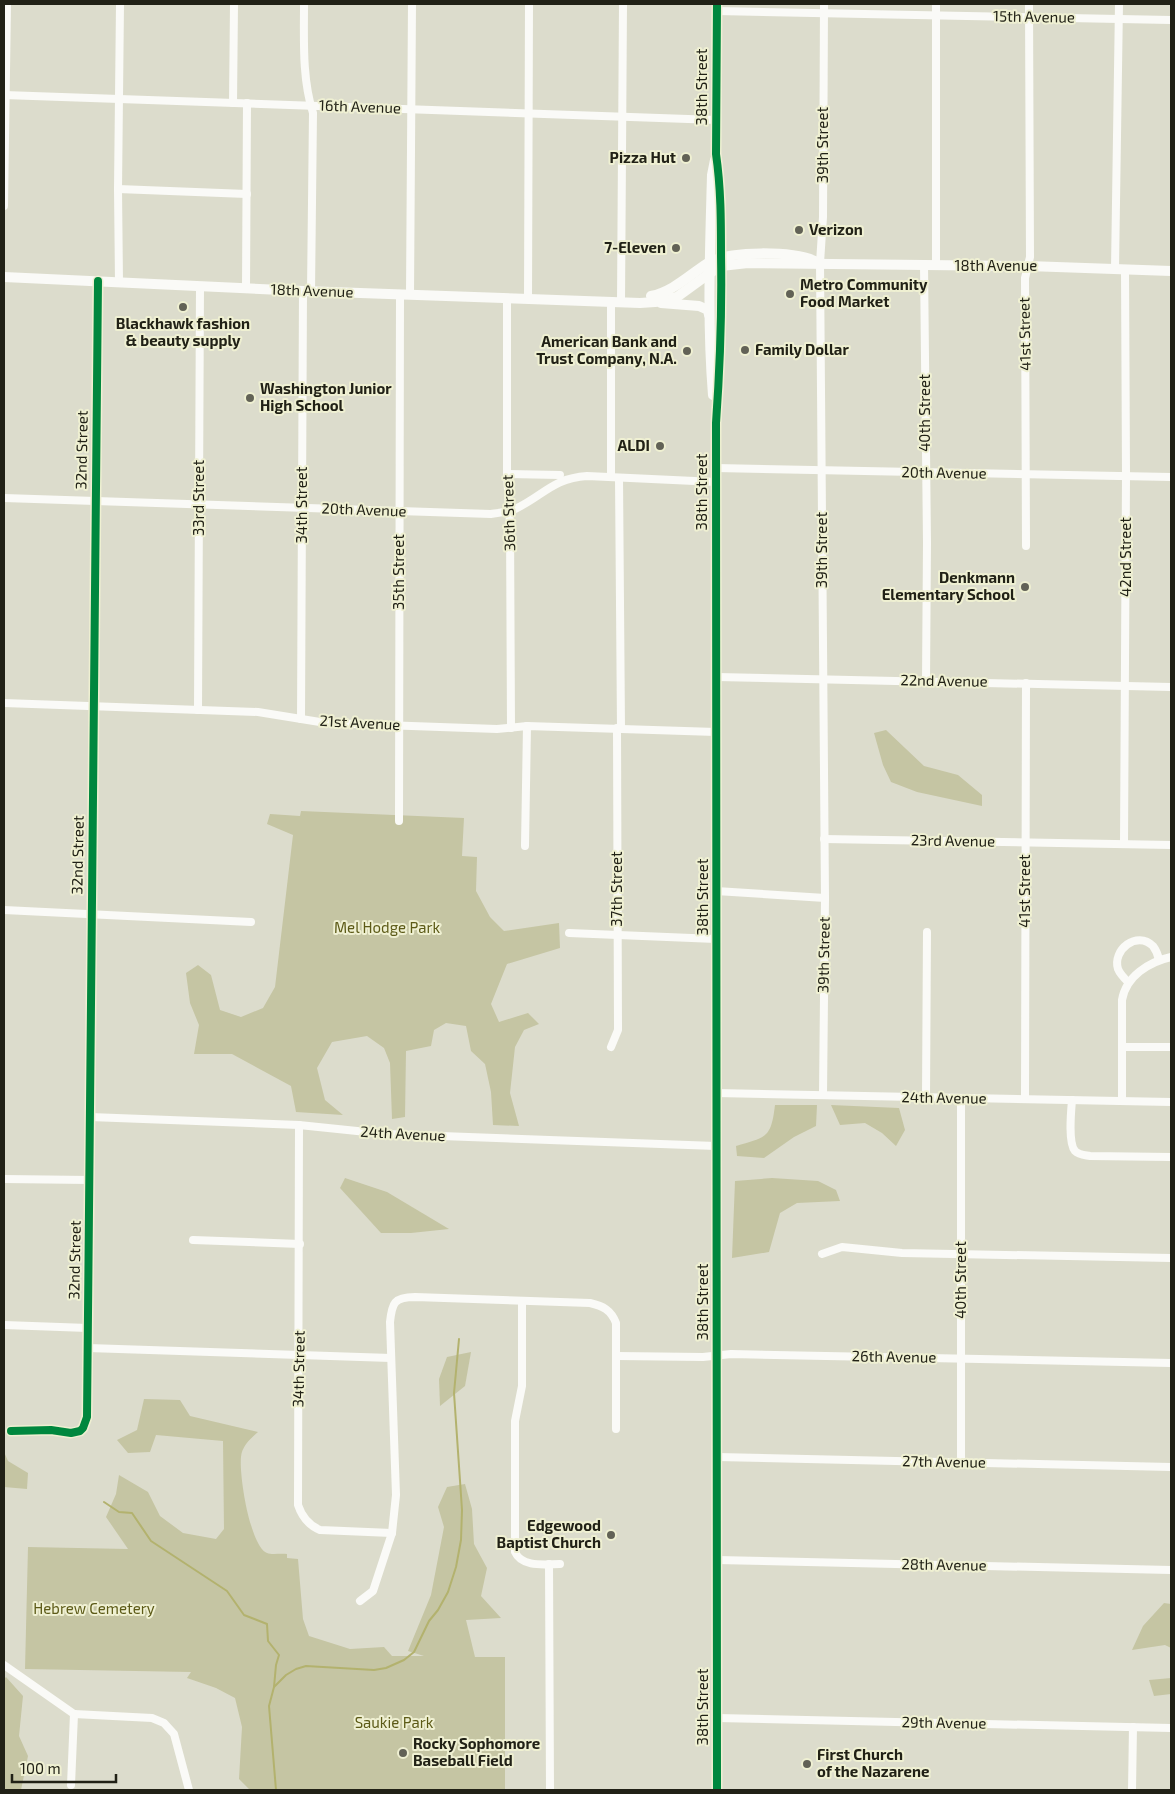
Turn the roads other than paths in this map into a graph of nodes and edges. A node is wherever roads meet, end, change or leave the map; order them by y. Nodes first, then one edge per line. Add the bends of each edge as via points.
1 (7, 4) edge
2 (120, 4) edge
3 (234, 4) edge
4 (304, 4) edge
5 (412, 4) edge
6 (529, 4) edge
7 (623, 4) edge
8 (824, 4) edge
9 (936, 4) edge
10 (1029, 4) edge
11 (1119, 4) edge
12 (716, 7) edge
13 (824, 14) junction
14 (936, 16) junction
15 (1029, 18) junction
16 (1119, 18) junction
17 (1171, 20) edge
18 (5, 95) edge
19 (119, 98) junction
20 (233, 103) junction
21 (246, 103) junction
22 (310, 106) junction
23 (411, 109) junction
24 (528, 114) junction
25 (621, 118) junction
26 (716, 120) junction
27 (716, 154) junction
28 (118, 190) junction
29 (246, 194) junction
30 (4, 206) edge
31 (710, 262) junction
32 (721, 262) junction
33 (820, 263) junction
34 (924, 265) junction
35 (936, 266) junction
36 (1028, 266) junction
37 (1120, 270) junction
38 (1171, 271) edge
39 (710, 273) junction
40 (4, 277) edge
41 (98, 281) junction
42 (119, 282) junction
43 (200, 286) junction
44 (246, 288) junction
45 (307, 291) junction
46 (405, 294) junction
47 (507, 298) junction
48 (528, 299) junction
49 (616, 302) junction
50 (656, 302) junction
51 (709, 315) junction
52 (716, 423) junction
53 (716, 468) junction
54 (821, 469) junction
55 (926, 472) junction
56 (507, 474) junction
57 (1027, 474) junction
58 (560, 475) dead end
59 (1126, 476) junction
60 (615, 477) junction
61 (1171, 477) edge
62 (716, 482) junction
63 (4, 498) edge
64 (95, 501) junction
65 (199, 504) junction
66 (302, 508) junction
67 (399, 511) junction
68 (510, 511) junction
69 (1026, 546) dead end
70 (716, 676) junction
71 (823, 679) junction
72 (926, 681) junction
73 (1026, 683) junction
74 (1125, 686) junction
75 (1171, 687) edge
76 (4, 702) edge
77 (94, 706) junction
78 (198, 710) junction
79 (301, 719) junction
80 (398, 725) junction
81 (527, 726) junction
82 (511, 728) junction
83 (619, 728) junction
84 (716, 732) junction
85 (398, 820) dead end
86 (824, 838) junction
87 (1026, 842) junction
88 (1124, 844) junction
89 (1171, 845) edge
90 (525, 846) dead end
91 (716, 892) junction
92 (825, 898) junction
93 (4, 910) edge
94 (92, 913) junction
95 (251, 922) dead end
96 (927, 932) dead end
97 (569, 933) dead end
98 (618, 934) junction
99 (716, 939) junction
100 (1171, 957) edge
101 (1159, 960) junction
102 (1128, 982) junction
103 (611, 1047) dead end
104 (1122, 1047) junction
105 (1171, 1047) edge
106 (716, 1093) junction
107 (823, 1096) junction
108 (926, 1097) junction
109 (961, 1098) junction
110 (1025, 1099) junction
111 (1072, 1100) junction
112 (1122, 1101) junction
113 (1171, 1102) edge
114 (90, 1118) junction
115 (299, 1125) junction
116 (716, 1146) junction
117 (1171, 1157) edge
118 (4, 1179) edge
119 (90, 1180) junction
120 (193, 1240) dead end
121 (300, 1244) junction
122 (822, 1254) dead end
123 (961, 1254) junction
124 (1171, 1258) edge
125 (522, 1301) junction
126 (4, 1325) edge
127 (88, 1328) junction
128 (88, 1348) junction
129 (299, 1355) junction
130 (616, 1356) junction
131 (717, 1356) junction
132 (391, 1358) junction
133 (961, 1358) junction
134 (1171, 1362) edge
135 (616, 1430) dead end
136 (11, 1431) dead end
137 (717, 1457) junction
138 (961, 1462) junction
139 (1171, 1467) edge
140 (392, 1533) junction
141 (717, 1560) junction
142 (549, 1564) junction
143 (560, 1564) dead end
144 (1171, 1570) edge
145 (360, 1601) dead end
146 (4, 1665) edge
147 (74, 1714) junction
148 (717, 1718) junction
149 (1132, 1727) junction
150 (1171, 1728) edge
151 (71, 1786) dead end
152 (189, 1790) edge
153 (550, 1790) edge
154 (717, 1790) edge
155 (1132, 1790) edge

1 - 18 street
2 - 19 street
3 - 20 street
4 - 22 street, 34th Street
5 - 23 street, 35th Street
6 - 24 street
7 - 25 street, 37th Street
8 - 13 street, 39th Street
9 - 14 street
10 - 15 street, 41st Street
11 - 16 street, 42nd Street
12 - 13 street, 15th Avenue
12 - 26 street, 38th Street
13 - 14 street, 15th Avenue
13 - 33 street, 39th Street
14 - 15 street, 15th Avenue
14 - 35 street
15 - 16 street, 15th Avenue
15 - 36 street, 41st Street
16 - 17 street, 15th Avenue
16 - 37 street, 42nd Street
18 - 19 street, 16th Avenue
18 - 30 street
19 - 20 street, 16th Avenue
19 - 28 street
20 - 21 street, 16th Avenue
21 - 22 street, 16th Avenue
21 - 29 street
22 - 23 street, 16th Avenue
22 - 45 street, 34th Street via 313,113
23 - 24 street, 16th Avenue
23 - 46 street, 35th Street
24 - 25 street, 16th Avenue
24 - 48 street
25 - 26 street, 16th Avenue
25 - 49 street, 37th Street
26 - 27 street, 38th Street
27 - 31 street, 38th Street via 712,175
27 - 32 street, 38th Street via 720,182
28 - 29 street
28 - 42 street
29 - 44 street
31 - 32 street, 18th Avenue
31 - 39 street, 38th Street
31 - 49 street, 18th Avenue via 672,289
32 - 33 street, 18th Avenue via 737,254 783,255
32 - 39 street, 18th Avenue
32 - 52 street, 38th Street via 721,363
33 - 34 street, 18th Avenue
33 - 54 street, 39th Street
34 - 35 street, 18th Avenue
34 - 55 street, 40th Street
35 - 36 street, 18th Avenue
36 - 37 street, 18th Avenue
36 - 57 street, 41st Street via 1025,278
37 - 38 street, 18th Avenue
37 - 59 street, 42nd Street
39 - 50 street, 18th Avenue via 677,297
39 - 51 street, 38th Street
40 - 41 street, 18th Avenue
41 - 42 street, 18th Avenue
41 - 64 street, 32nd Street
42 - 43 street, 18th Avenue
43 - 44 street, 18th Avenue
43 - 65 street, 33rd Street
44 - 45 street, 18th Avenue
45 - 46 street, 18th Avenue
45 - 66 street, 34th Street
46 - 47 street, 18th Avenue
46 - 67 street, 35th Street
47 - 48 street, 18th Avenue
47 - 56 street, 36th Street
48 - 49 street, 18th Avenue
49 - 50 street, 18th Avenue
49 - 60 street, 37th Street
50 - 51 street via 700,306 708,310
51 - 52 street, 38th Street
52 - 53 street, 38th Street
53 - 54 street, 20th Avenue
53 - 62 street, 38th Street
54 - 55 street, 20th Avenue
54 - 71 street, 39th Street
55 - 57 street, 20th Avenue
55 - 72 street, 40th Street
56 - 58 street
56 - 68 street, 36th Street
57 - 59 street, 20th Avenue
57 - 69 street, 41st Street
59 - 61 street, 20th Avenue
59 - 74 street, 42nd Street
60 - 62 street, 20th Avenue
60 - 68 street, 20th Avenue via 567,478
60 - 83 street, 37th Street
62 - 70 street, 38th Street
63 - 64 street, 20th Avenue
64 - 65 street, 20th Avenue
64 - 77 street, 32nd Street
65 - 66 street, 20th Avenue
65 - 78 street, 33rd Street
66 - 67 street, 20th Avenue
66 - 79 street, 34th Street
67 - 68 street, 20th Avenue via 492,514
67 - 80 street, 35th Street
68 - 82 street, 36th Street
70 - 71 street, 22nd Avenue
70 - 84 street, 38th Street
71 - 72 street, 22nd Avenue
71 - 86 street, 39th Street
72 - 73 street, 22nd Avenue
73 - 74 street, 22nd Avenue
73 - 87 street, 41st Street
74 - 75 street, 22nd Avenue
74 - 88 street, 42nd Street
76 - 77 street, 21st Avenue
77 - 78 street, 21st Avenue
77 - 94 street, 32nd Street
78 - 79 street, 21st Avenue via 258,712
79 - 80 street, 21st Avenue
80 - 82 street, 21st Avenue
80 - 85 street, 35th Street
81 - 82 street, 21st Avenue
81 - 83 street, 21st Avenue
81 - 90 street
83 - 84 street, 21st Avenue
83 - 98 street, 37th Street
84 - 91 street, 38th Street
86 - 87 street, 23rd Avenue
86 - 92 street, 39th Street
87 - 88 street, 23rd Avenue
87 - 110 street, 41st Street
88 - 89 street, 23rd Avenue
91 - 92 street
91 - 99 street, 38th Street
92 - 107 street, 39th Street
93 - 94 street
94 - 95 street
94 - 114 street, 32nd Street
96 - 108 street
97 - 98 street
98 - 99 street
98 - 103 street, 37th Street via 618,1030
99 - 106 street, 38th Street
100 - 101 street
101 - 102 street
101 - 102 street via 1148,942 1128,944 1119,953 1117,962 1120,973
102 - 104 street via 1122,1000
104 - 105 street
104 - 112 street
106 - 107 street, 24th Avenue
106 - 116 street, 38th Street
107 - 108 street, 24th Avenue
108 - 109 street, 24th Avenue
109 - 110 street, 24th Avenue
109 - 123 street, 40th Street
110 - 111 street, 24th Avenue
111 - 112 street, 24th Avenue
111 - 117 street via 1071,1141 1078,1154
112 - 113 street, 24th Avenue
114 - 115 street, 24th Avenue
114 - 119 street, 32nd Street
115 - 116 street, 24th Avenue via 370,1134
115 - 121 street, 34th Street
116 - 131 street, 38th Street
118 - 119 street
119 - 127 street, 32nd Street
120 - 121 street
121 - 129 street, 34th Street
122 - 123 street via 842,1247
123 - 124 street
123 - 133 street, 40th Street
125 - 130 street via 590,1303 603,1307 616,1323
125 - 132 street via 415,1297 396,1301 391,1311
125 - 142 street via 522,1380 515,1421 514,1546 521,1560
126 - 127 street
127 - 128 street, 32nd Street
128 - 129 street
128 - 136 street, 32nd Street via 87,1417 83,1428 71,1433
129 - 132 street
129 - 140 street, 34th Street via 300,1512 320,1530
130 - 131 street, 26th Avenue
130 - 135 street
131 - 133 street, 26th Avenue
131 - 137 street, 38th Street
132 - 140 street via 396,1495
133 - 134 street, 26th Avenue
133 - 138 street, 40th Street
137 - 138 street, 27th Avenue
137 - 141 street, 38th Street
138 - 139 street, 27th Avenue
140 - 145 street via 373,1591
141 - 144 street, 28th Avenue
141 - 148 street, 38th Street
142 - 143 street
142 - 153 street
146 - 147 street
147 - 151 street
147 - 152 street via 152,1718 164,1723 174,1734
148 - 149 street, 29th Avenue
148 - 154 street, 38th Street
149 - 150 street, 29th Avenue
149 - 155 street

